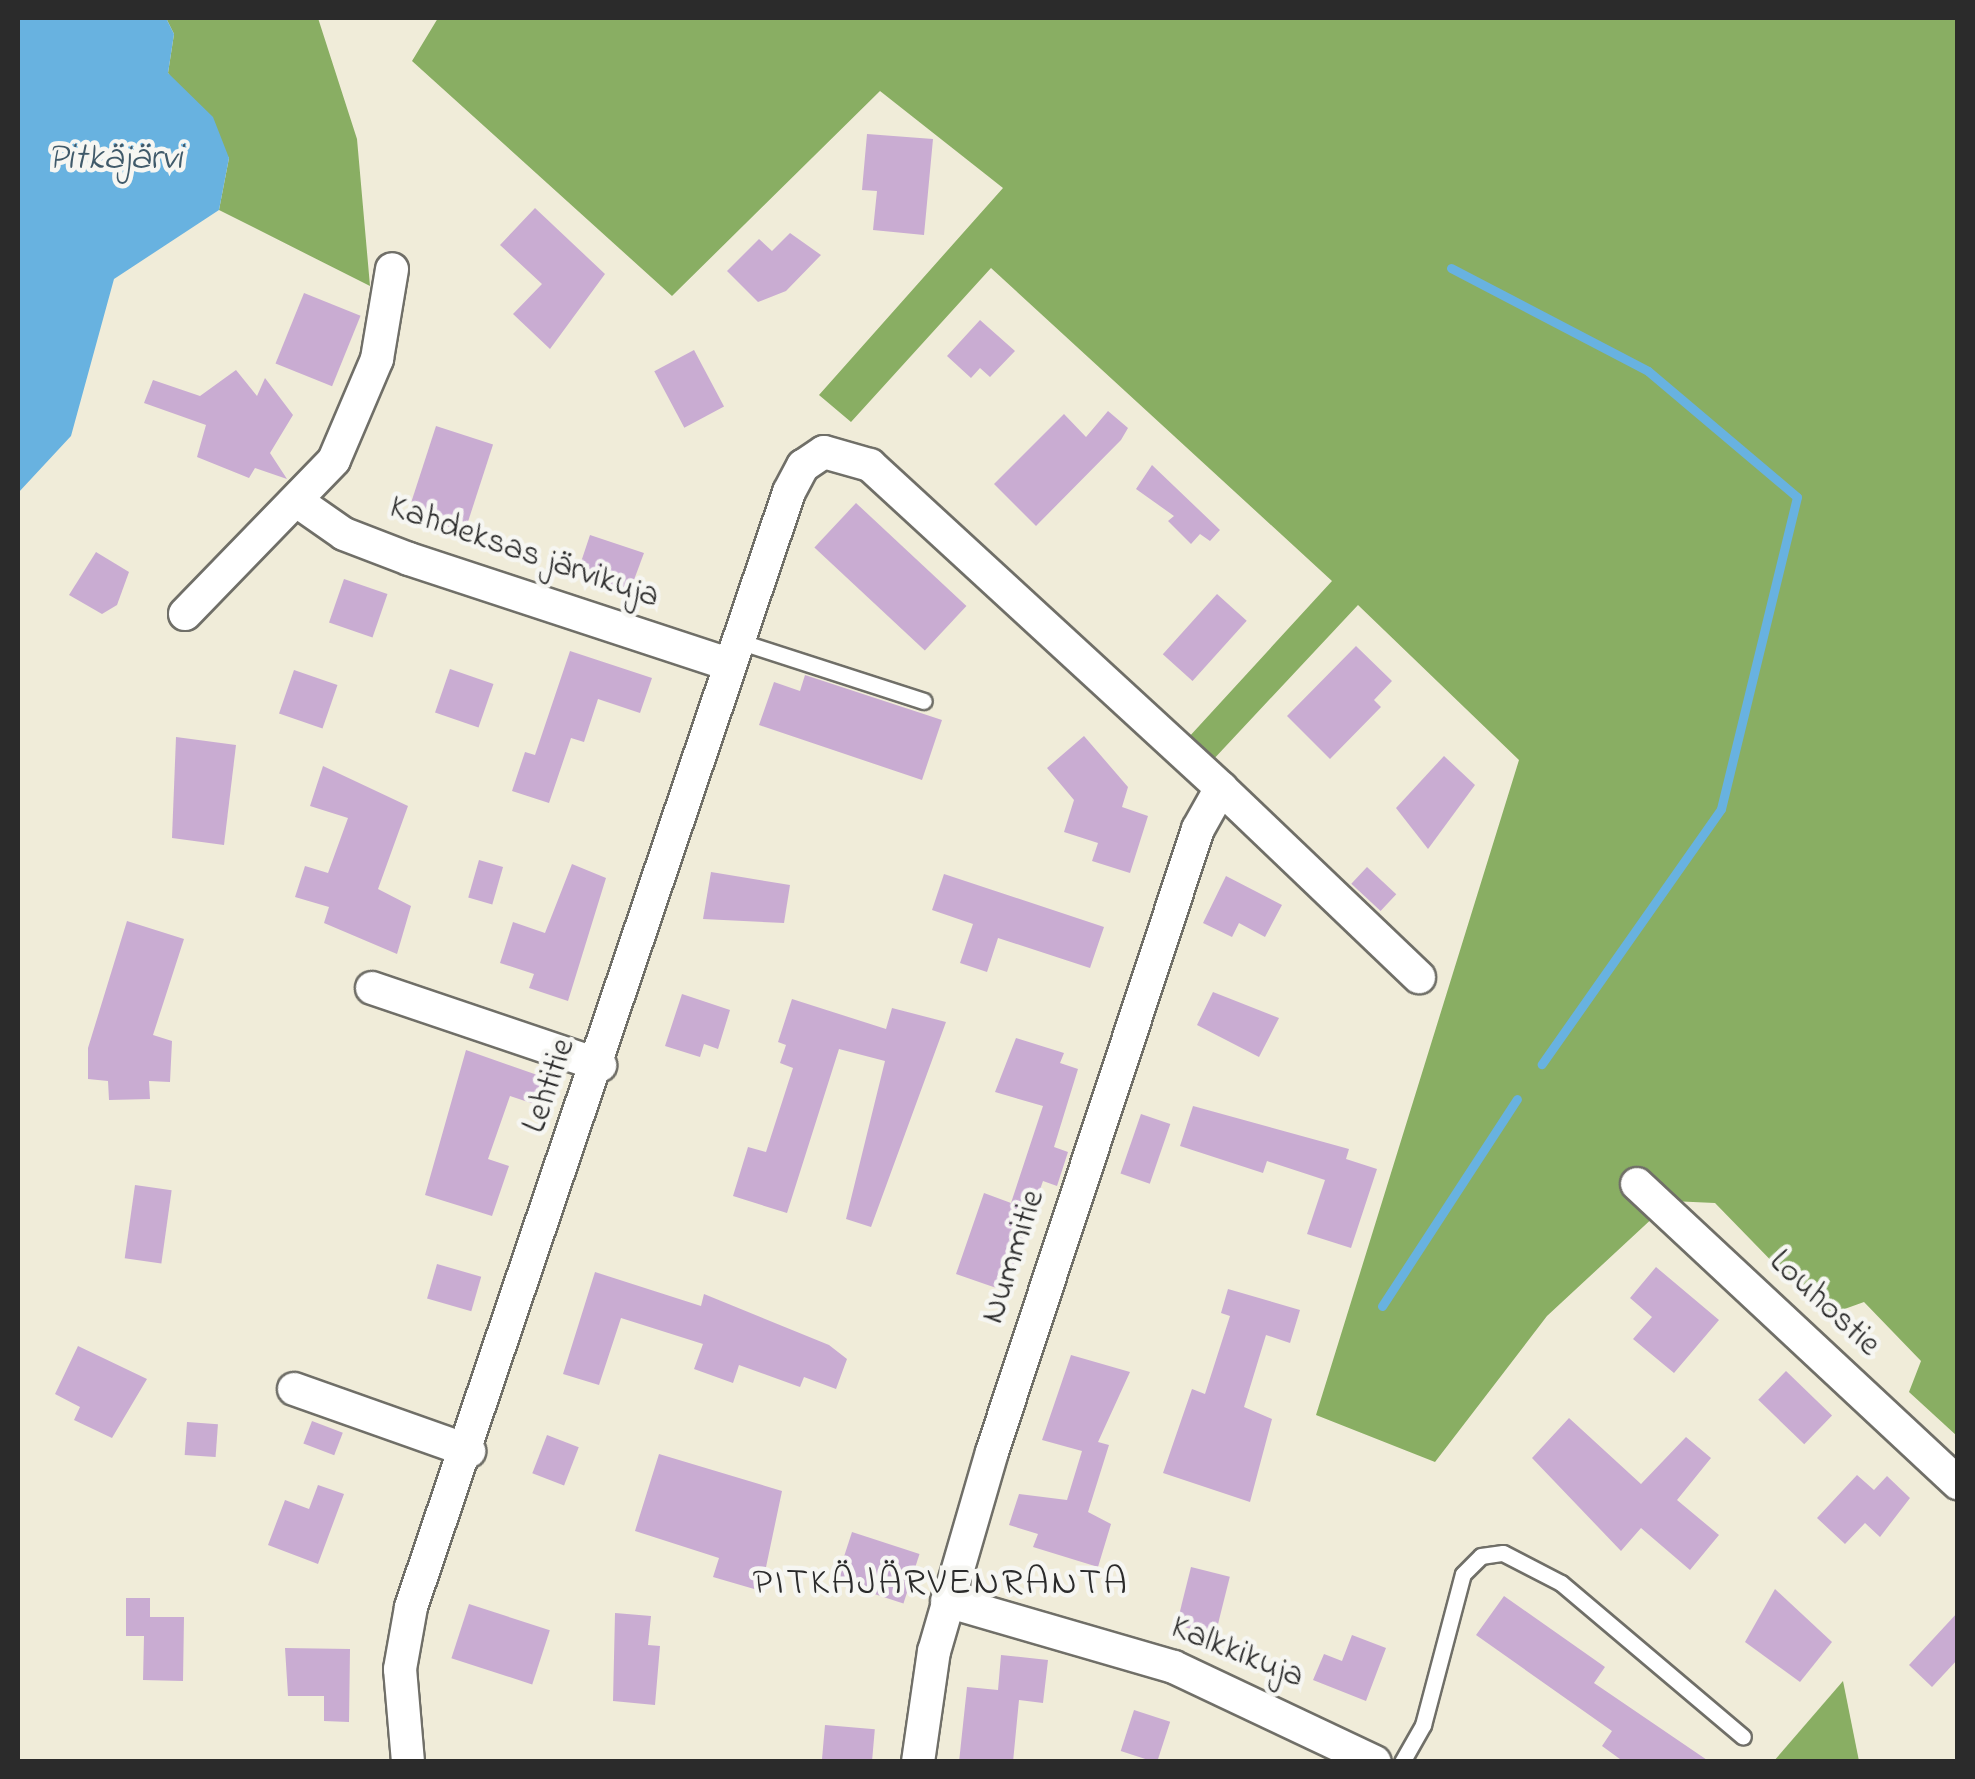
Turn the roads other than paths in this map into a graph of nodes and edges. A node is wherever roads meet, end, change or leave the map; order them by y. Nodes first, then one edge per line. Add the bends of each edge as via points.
1 (392, 269) dead end
2 (301, 504) junction
3 (185, 614) dead end
4 (733, 652) junction
5 (924, 701) dead end
6 (1221, 788) junction
7 (1419, 977) dead end
8 (372, 988) dead end
9 (600, 1065) junction
10 (1637, 1184) dead end
11 (294, 1389) dead end
12 (469, 1451) junction
13 (1958, 1483) edge
14 (947, 1601) junction
15 (1743, 1737) dead end
16 (408, 1762) edge
17 (918, 1762) edge
18 (1375, 1762) edge
19 (1402, 1762) edge

1 - 2 street via 362,399
2 - 3 street
2 - 4 street, Kahdeksas järvikuja via 393,553
4 - 5 lane
4 - 6 street, Lehtitie via 803,466 824,452 870,464
4 - 9 street, Lehtitie
6 - 7 street
6 - 14 street, Nummitie via 1198,829
8 - 9 street
9 - 12 street, Lehtitie
10 - 13 street, Louhostie
11 - 12 street
12 - 16 street, Lehtitie via 402,1640
14 - 17 street, Nummitie
14 - 18 street, Kalkkikuja via 1174,1667
15 - 19 lane via 1560,1583 1502,1554 1481,1556 1463,1574 1423,1726

